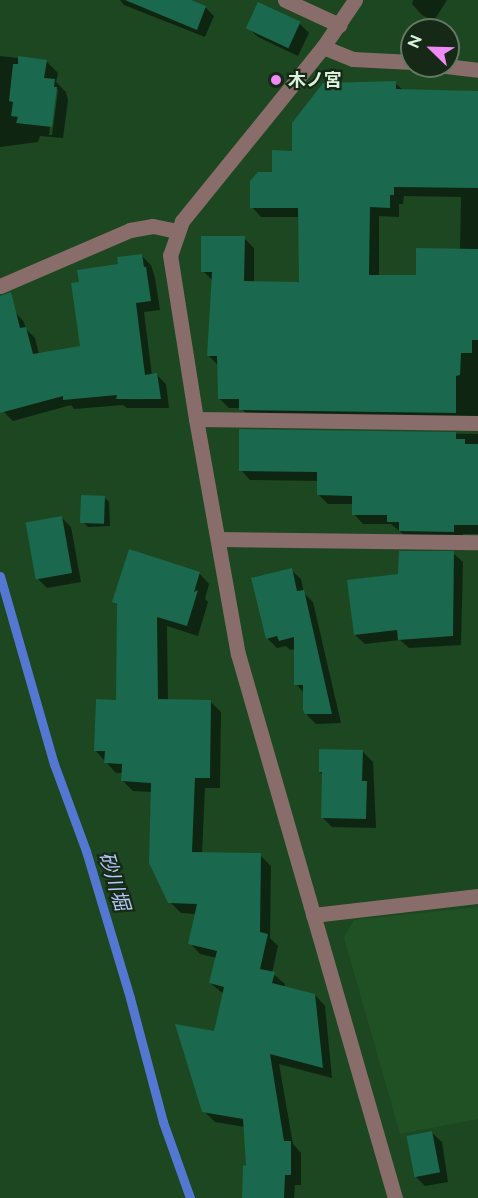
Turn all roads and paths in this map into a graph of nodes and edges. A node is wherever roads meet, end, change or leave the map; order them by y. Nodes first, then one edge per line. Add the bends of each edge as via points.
1 (285, 0) edge
2 (355, 0) edge
3 (339, 25) junction
4 (323, 46) junction
5 (400, 61) edge
6 (460, 68) edge
7 (478, 70) edge
8 (177, 231) junction
9 (0, 286) edge
10 (196, 419) junction
11 (478, 423) edge
12 (218, 539) junction
13 (478, 542) edge
14 (478, 896) edge
15 (314, 915) junction
16 (395, 1198) edge

1 - 3 street
2 - 3 street
3 - 4 street
4 - 5 street via 353,59
4 - 8 street
6 - 7 street
8 - 9 street via 153,226 130,230
8 - 10 street via 170,255
10 - 11 street
10 - 12 street
12 - 13 street
12 - 15 street via 238,654
14 - 15 street
15 - 16 street

